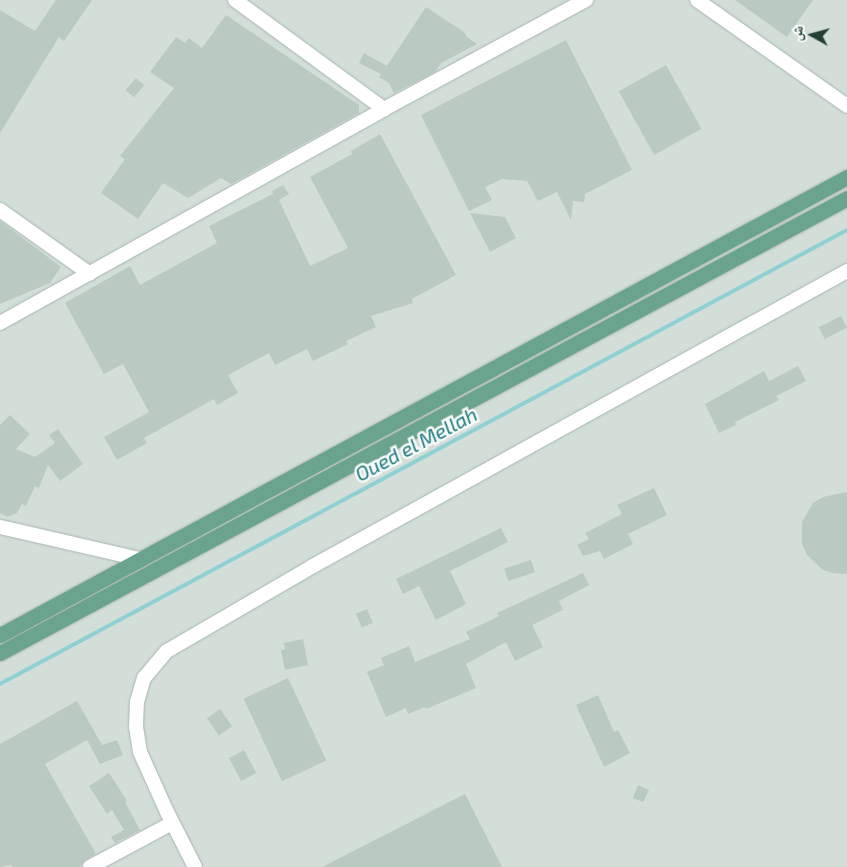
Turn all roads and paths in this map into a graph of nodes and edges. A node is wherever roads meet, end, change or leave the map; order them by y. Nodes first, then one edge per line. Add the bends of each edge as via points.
1 (235, 0) edge
2 (586, 0) edge
3 (697, 0) edge
4 (847, 106) edge
5 (384, 109) junction
6 (847, 176) edge
7 (847, 198) edge
8 (0, 210) edge
9 (847, 271) edge
10 (90, 274) junction
11 (0, 323) edge
12 (0, 527) edge
13 (140, 560) junction
14 (0, 635) edge
15 (0, 653) edge
16 (172, 823) junction
17 (90, 867) edge
18 (195, 867) edge

1 - 5 street
2 - 5 street
3 - 4 street
5 - 10 street
6 - 13 main road
7 - 15 main road
8 - 10 street
9 - 16 street via 313,566 167,651 144,678 137,702 136,728 140,752
10 - 11 street
12 - 13 street
13 - 14 main road
16 - 17 street
16 - 18 street

